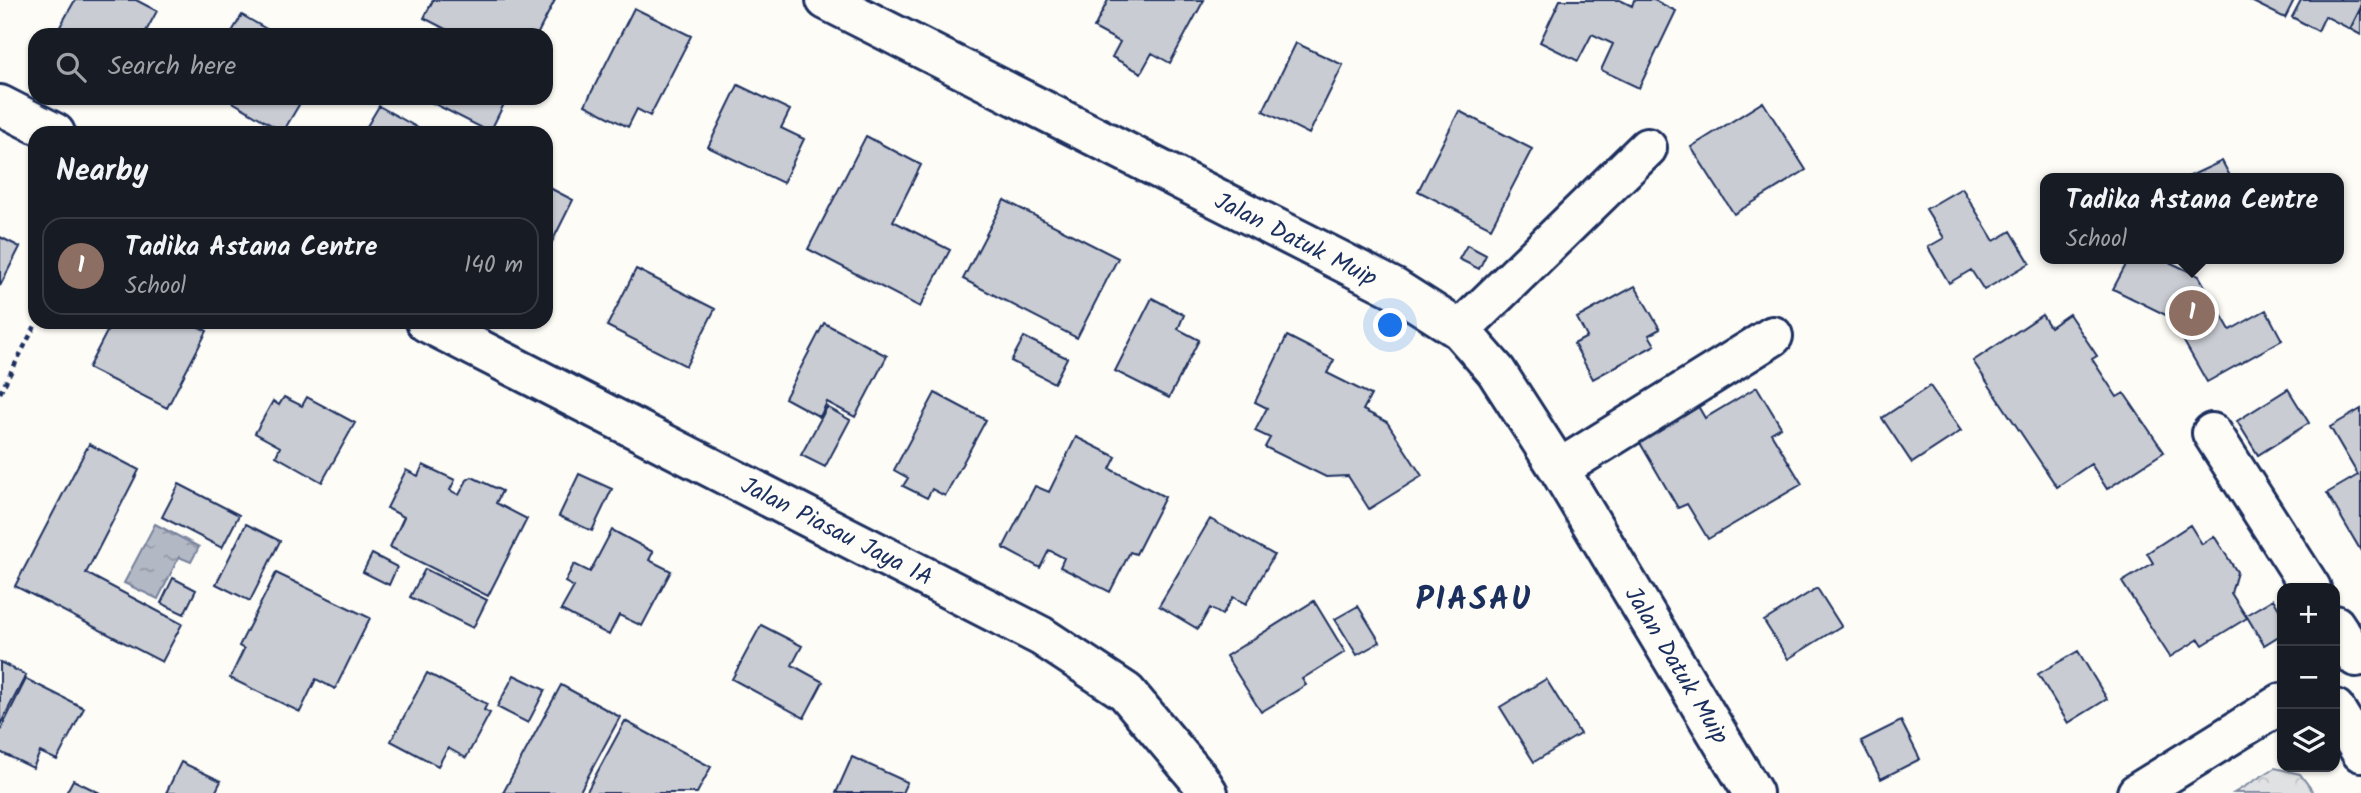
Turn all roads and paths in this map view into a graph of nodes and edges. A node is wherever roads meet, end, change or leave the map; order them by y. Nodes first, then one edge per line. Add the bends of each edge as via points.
1 (826, 0) edge
2 (0, 105) edge
3 (41, 126) edge
4 (1647, 148) dead end
5 (33, 329) edge
6 (440, 329) edge
7 (1460, 330) junction
8 (1773, 336) dead end
9 (0, 393) edge
10 (2212, 433) dead end
11 (1559, 469) junction
12 (2308, 583) edge
13 (2340, 637) edge
14 (2350, 661) edge
15 (2277, 706) edge
16 (2340, 717) edge
17 (2361, 752) edge
18 (1208, 793) edge
19 (1753, 793) edge
20 (2137, 793) edge

1 - 7 street, Jalan Datuk Muip via 1394,288
2 - 3 street
4 - 7 street
5 - 9 path
6 - 18 street, Jalan Piasau Jaya 1A via 1041,636 1126,692
7 - 11 street, Jalan Datuk Muip via 1496,371
8 - 11 street
10 - 12 street
11 - 19 street, Jalan Datuk Muip
13 - 14 street
15 - 20 street
16 - 17 street

